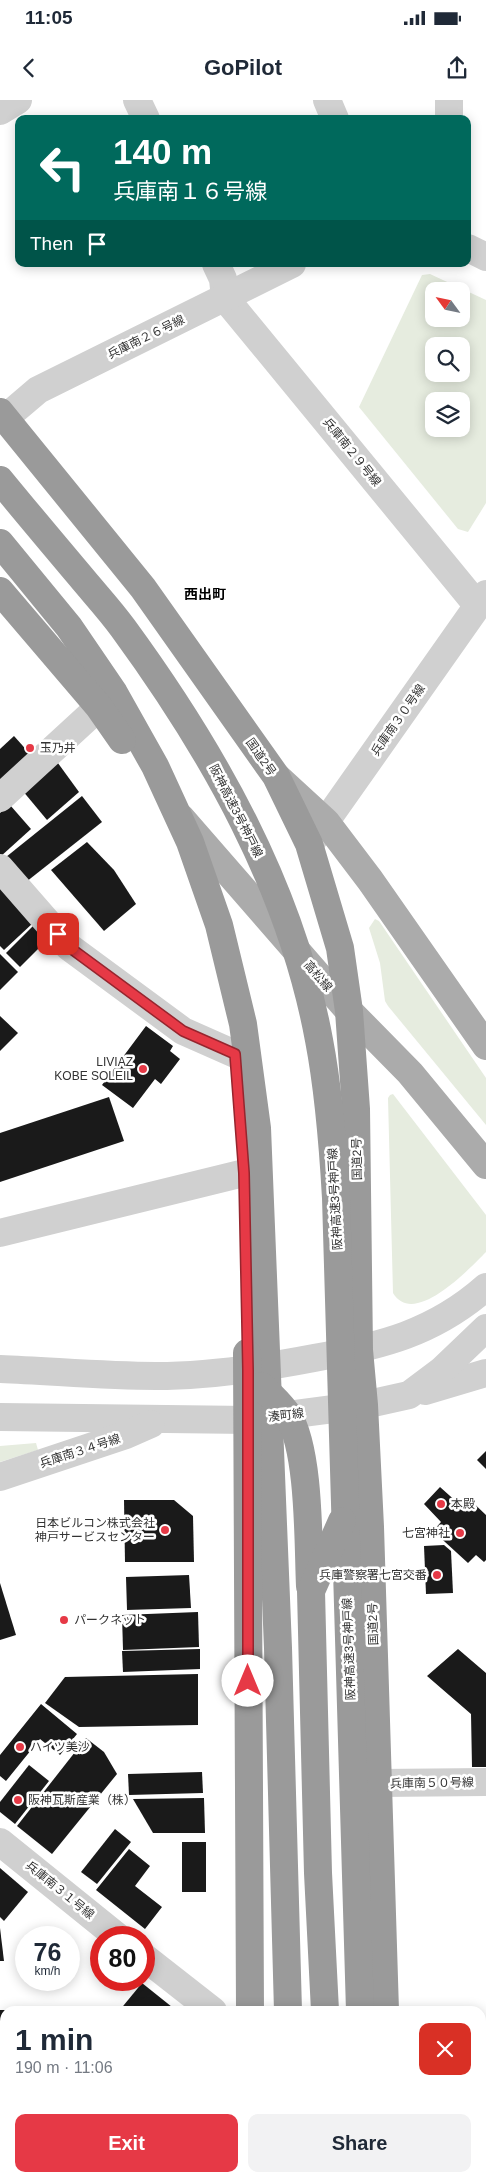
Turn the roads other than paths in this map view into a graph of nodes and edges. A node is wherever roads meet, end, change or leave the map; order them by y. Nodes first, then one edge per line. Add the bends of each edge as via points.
1 (18, 100) edge
2 (137, 100) edge
3 (326, 100) edge
4 (449, 100) edge
5 (0, 111) edge
6 (144, 115) edge
7 (333, 115) edge
8 (449, 115) edge
9 (471, 250) edge
10 (486, 257) edge
11 (217, 267) edge
12 (286, 267) edge
13 (225, 298) junction
14 (3, 415) edge
15 (0, 480) edge
16 (0, 542) edge
17 (0, 591) edge
18 (482, 600) edge
19 (99, 707) junction
20 (276, 776) junction
21 (152, 784) junction
22 (0, 798) edge
23 (326, 822) junction
24 (310, 844) junction
25 (0, 868) edge
26 (349, 1011) junction
27 (478, 1028) edge
28 (486, 1046) edge
29 (235, 1054) junction
30 (486, 1165) edge
31 (244, 1173) junction
32 (0, 1233) edge
33 (486, 1286) edge
34 (486, 1328) edge
35 (359, 1350) junction
36 (0, 1369) edge
37 (248, 1370) junction
38 (486, 1373) edge
39 (409, 1396) junction
40 (364, 1405) junction
41 (288, 1415) junction
42 (0, 1417) edge
43 (159, 1420) junction
44 (249, 1420) junction
45 (365, 1437) junction
46 (0, 1477) edge
47 (311, 1591) junction
48 (486, 1782) edge
49 (379, 1783) junction
50 (0, 1842) edge
51 (104, 1926) edge
52 (155, 1966) edge
53 (207, 2006) edge
54 (250, 2006) edge
55 (288, 2006) edge
56 (325, 2006) edge
57 (360, 2006) edge
58 (385, 2006) edge

1 - 5 street
2 - 6 street
3 - 7 street
4 - 8 street
9 - 10 street
11 - 13 street via 223,279
12 - 13 street, 兵庫南２６号線
13 - 14 street, 兵庫南２６号線 via 38,390
13 - 18 street, 兵庫南２９号線
14 - 20 highway, 国道2号 via 143,588
15 - 57 highway, 阪神高速3号神戸線 via 122,626 220,775 255,845 280,906 302,972 319,1039 331,1122 336,1198
16 - 55 highway via 74,635 114,692 155,766 190,842 219,925 243,1024 257,1128 278,1648
17 - 19 highway
18 - 23 street, 兵庫南３０号線
19 - 21 highway
19 - 22 street
20 - 23 main road
20 - 24 highway, 国道2号
21 - 26 main road, 高松線
21 - 29 highway via 196,874 228,979
23 - 24 street, 兵庫南３０号線
23 - 27 main road
24 - 26 highway, 国道2号 via 340,948
25 - 29 street via 69,947 183,1031
26 - 30 main road, 高松線 via 410,1074
26 - 35 highway, 国道2号 via 356,1109
27 - 28 main road
29 - 31 highway
31 - 32 street
31 - 37 highway
33 - 35 street via 442,1320 398,1340
34 - 39 street, 湊町線
35 - 37 street
35 - 40 highway, 国道2号
36 - 37 street via 156,1376
37 - 41 highway
37 - 44 highway
38 - 39 street
39 - 40 street, 湊町線
40 - 41 street, 湊町線
40 - 45 highway, 国道2号
41 - 44 street, 湊町線
41 - 47 highway via 298,1442 304,1477
42 - 43 street, 湊町線
43 - 44 street, 湊町線
43 - 46 street, 兵庫南３４号線 via 126,1435
44 - 54 highway
45 - 47 highway via 340,1528
45 - 49 highway, 国道2号
47 - 56 highway
48 - 49 street, 兵庫南５０号線
49 - 58 highway, 国道2号
50 - 51 street, 兵庫南３１号線
52 - 53 street

